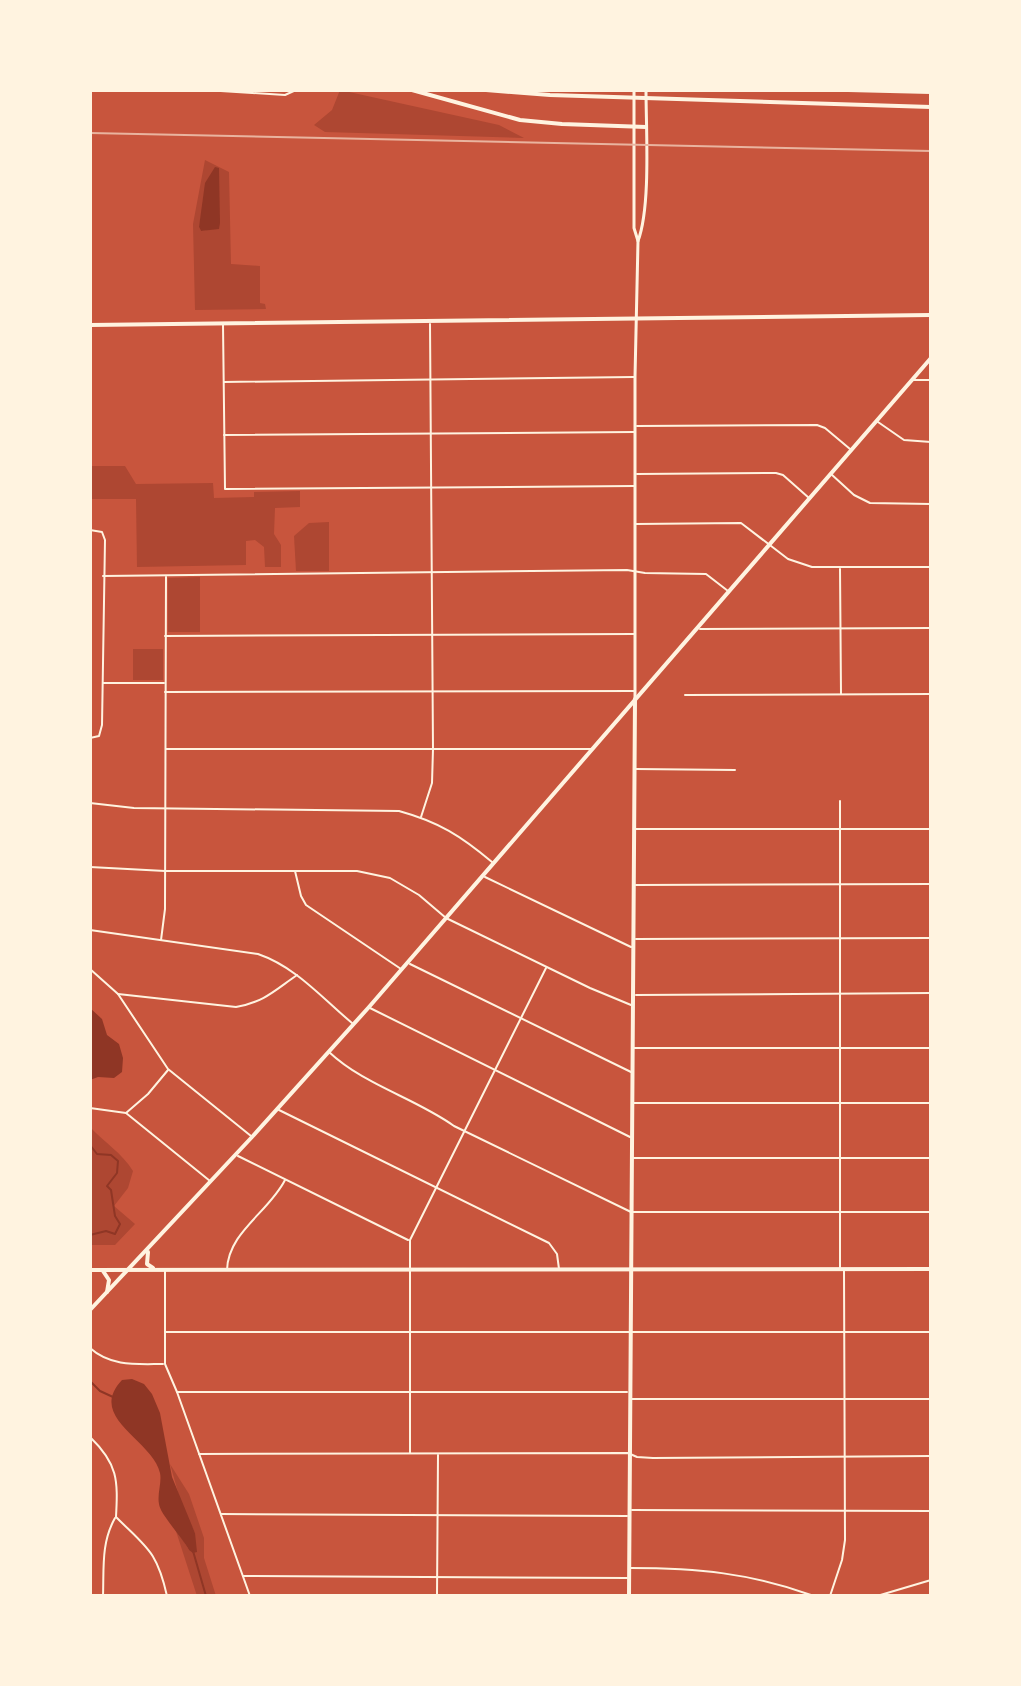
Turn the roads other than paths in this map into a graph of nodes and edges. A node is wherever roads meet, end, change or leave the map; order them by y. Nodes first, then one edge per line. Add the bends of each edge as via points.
1 (205, 90) edge
2 (296, 90) edge
3 (412, 90) edge
4 (486, 90) edge
5 (634, 90) edge
6 (646, 90) edge
7 (848, 90) edge
8 (931, 92) edge
9 (931, 107) edge
10 (634, 127) junction
11 (646, 127) junction
12 (638, 241) junction
13 (931, 315) edge
14 (637, 319) junction
15 (430, 322) junction
16 (223, 324) junction
17 (90, 325) edge
18 (931, 358) edge
19 (635, 377) junction
20 (430, 379) junction
21 (912, 380) junction
22 (931, 380) edge
23 (224, 382) junction
24 (876, 421) junction
25 (635, 429) junction
26 (431, 434) junction
27 (224, 435) junction
28 (931, 442) edge
29 (851, 450) junction
30 (636, 474) junction
31 (831, 474) junction
32 (636, 486) junction
33 (432, 488) junction
34 (809, 498) junction
35 (931, 504) edge
36 (636, 524) junction
37 (90, 530) edge
38 (769, 544) junction
39 (931, 567) edge
40 (840, 568) junction
41 (433, 572) junction
42 (636, 572) junction
43 (103, 576) junction
44 (166, 576) junction
45 (729, 592) junction
46 (840, 628) junction
47 (931, 628) edge
48 (694, 629) junction
49 (432, 634) junction
50 (635, 634) junction
51 (165, 636) junction
52 (103, 683) junction
53 (165, 683) junction
54 (432, 691) junction
55 (635, 691) junction
56 (165, 692) junction
57 (841, 694) junction
58 (931, 694) edge
59 (685, 695) dead end
60 (635, 699) junction
61 (90, 738) edge
62 (166, 749) junction
63 (433, 749) junction
64 (592, 749) junction
65 (634, 769) junction
66 (735, 770) dead end
67 (840, 801) dead end
68 (90, 803) edge
69 (165, 808) junction
70 (421, 817) junction
71 (633, 829) junction
72 (840, 829) junction
73 (931, 829) edge
74 (493, 863) junction
75 (90, 867) edge
76 (165, 871) junction
77 (295, 871) junction
78 (482, 876) junction
79 (840, 884) junction
80 (931, 884) edge
81 (633, 885) junction
82 (446, 918) junction
83 (90, 930) edge
84 (931, 938) edge
85 (632, 939) junction
86 (840, 939) junction
87 (161, 940) junction
88 (632, 948) junction
89 (408, 962) junction
90 (546, 967) junction
91 (90, 969) edge
92 (402, 969) junction
93 (298, 975) junction
94 (931, 993) edge
95 (118, 994) junction
96 (840, 994) junction
97 (631, 995) junction
98 (632, 1006) junction
99 (369, 1007) junction
100 (522, 1019) junction
101 (353, 1024) junction
102 (632, 1048) junction
103 (840, 1048) junction
104 (931, 1048) edge
105 (328, 1051) junction
106 (168, 1069) junction
107 (495, 1070) junction
108 (632, 1073) junction
109 (631, 1103) junction
110 (840, 1103) junction
111 (931, 1103) edge
112 (90, 1108) edge
113 (277, 1109) junction
114 (126, 1113) junction
115 (465, 1131) junction
116 (252, 1137) junction
117 (631, 1137) junction
118 (236, 1155) junction
119 (631, 1158) junction
120 (840, 1158) junction
121 (931, 1158) edge
122 (285, 1179) junction
123 (211, 1182) junction
124 (435, 1188) junction
125 (631, 1212) junction
126 (840, 1212) junction
127 (931, 1212) edge
128 (410, 1240) junction
129 (149, 1249) junction
130 (842, 1269) junction
131 (931, 1269) edge
132 (90, 1270) edge
133 (101, 1270) junction
134 (129, 1270) junction
135 (155, 1270) junction
136 (165, 1270) junction
137 (227, 1270) junction
138 (410, 1270) junction
139 (559, 1270) junction
140 (630, 1270) junction
141 (107, 1292) junction
142 (90, 1310) edge
143 (630, 1331) junction
144 (165, 1332) junction
145 (411, 1332) junction
146 (844, 1332) junction
147 (931, 1332) edge
148 (90, 1348) edge
149 (165, 1364) junction
150 (177, 1392) junction
151 (410, 1392) junction
152 (628, 1396) junction
153 (845, 1399) junction
154 (931, 1399) edge
155 (90, 1437) edge
156 (410, 1453) junction
157 (438, 1453) junction
158 (628, 1453) junction
159 (199, 1454) junction
160 (845, 1456) junction
161 (931, 1456) edge
162 (845, 1510) junction
163 (931, 1511) edge
164 (628, 1513) junction
165 (221, 1514) junction
166 (438, 1515) junction
167 (116, 1517) junction
168 (628, 1568) junction
169 (243, 1576) junction
170 (437, 1577) junction
171 (628, 1578) junction
172 (931, 1580) edge
173 (103, 1596) edge
174 (167, 1596) edge
175 (250, 1596) edge
176 (437, 1596) edge
177 (629, 1596) edge
178 (814, 1596) edge
179 (830, 1596) edge
180 (877, 1596) edge

1 - 2 street via 285,95
3 - 10 main road via 520,120
4 - 9 main road
5 - 10 main road
6 - 11 main road
7 - 8 main road
10 - 11 main road
10 - 12 main road
11 - 12 main road via 643,228
12 - 14 main road
13 - 14 main road
14 - 15 main road
14 - 19 main road
15 - 16 main road
15 - 20 street
16 - 17 main road
16 - 23 street
18 - 21 main road
19 - 20 street
19 - 25 main road
20 - 23 street
20 - 26 street
21 - 22 street
21 - 24 main road
23 - 27 street
24 - 28 street via 899,438
24 - 29 main road
25 - 26 street
25 - 29 street via 817,425
25 - 30 main road
26 - 27 street
26 - 33 street
27 - 33 street via 225,489
29 - 31 main road
30 - 32 main road
30 - 34 street via 776,473
31 - 34 main road
31 - 35 street via 870,503
32 - 33 street
32 - 36 main road
33 - 41 street
34 - 38 main road
36 - 38 street via 741,523
36 - 42 main road
37 - 43 street via 102,532 105,540
38 - 40 street via 799,564
38 - 45 main road
39 - 40 street
40 - 46 street
41 - 42 street
41 - 44 street
41 - 49 street
42 - 45 street via 703,573
42 - 50 main road
43 - 44 street
43 - 52 street
44 - 51 street
45 - 48 main road
46 - 47 street
46 - 48 street
46 - 57 street
48 - 60 main road
49 - 50 street
49 - 51 street
49 - 54 street
50 - 55 main road
51 - 53 street
52 - 53 street
52 - 61 street via 102,725 99,736
53 - 56 street
54 - 55 street
54 - 56 street
54 - 63 street
55 - 60 main road
56 - 62 street
57 - 58 street
57 - 59 street
60 - 64 main road
60 - 65 main road
62 - 63 street
62 - 69 street
63 - 64 street
63 - 70 street via 432,783
64 - 74 main road
65 - 66 street
65 - 71 main road
67 - 72 street
68 - 69 street
69 - 70 street via 381,809
69 - 76 street
70 - 74 street via 459,834
71 - 72 street
71 - 81 main road
72 - 73 street
72 - 79 street
74 - 78 main road
75 - 76 street
76 - 77 street
76 - 87 street
77 - 82 street via 357,871 390,878
77 - 92 street via 306,905
78 - 82 main road
78 - 88 street
79 - 80 street
79 - 81 street
79 - 86 street
81 - 85 main road
82 - 89 main road
82 - 90 street
83 - 87 street
84 - 86 street
85 - 86 street
85 - 88 main road
86 - 96 street
87 - 93 street via 258,954
88 - 97 main road
89 - 92 main road
89 - 100 street
90 - 98 street
90 - 100 street
91 - 95 street
92 - 99 main road
93 - 95 street via 271,996 236,1007
93 - 101 street
94 - 96 street
95 - 106 street
96 - 97 street
96 - 103 street
97 - 98 main road
98 - 102 main road
99 - 101 main road
99 - 107 street
100 - 107 street
100 - 108 street
101 - 105 main road
102 - 103 street
102 - 108 main road
103 - 104 street
103 - 110 street
105 - 113 main road
105 - 115 street via 349,1068
106 - 114 street
106 - 116 street
107 - 115 street
107 - 117 street
108 - 109 main road
109 - 110 street
109 - 117 main road
110 - 111 street
110 - 120 street
112 - 114 street
113 - 116 main road
113 - 124 street
114 - 123 street
115 - 124 street
115 - 125 street
116 - 118 main road
117 - 119 main road
118 - 122 street
118 - 123 main road
119 - 120 street
119 - 125 main road
120 - 121 street
120 - 126 street
122 - 128 street
122 - 137 street via 232,1246
123 - 129 main road
124 - 128 street
124 - 139 street via 549,1243
125 - 126 street
125 - 140 main road
126 - 127 street
126 - 130 street
128 - 138 street
129 - 134 main road
129 - 135 main road via 147,1262
130 - 131 main road
130 - 140 main road
130 - 146 street
132 - 133 main road
133 - 134 main road
133 - 141 main road via 109,1278
134 - 135 main road
134 - 141 main road
135 - 136 main road
136 - 137 main road
136 - 144 street
137 - 138 main road
138 - 139 main road
138 - 145 street
139 - 140 main road
140 - 143 main road
141 - 142 main road
143 - 145 street
143 - 146 street
143 - 152 main road
144 - 145 street
144 - 149 street
145 - 151 street
146 - 147 street
146 - 153 street
148 - 149 street via 110,1360
149 - 150 street
150 - 151 street
150 - 159 street
151 - 152 street
151 - 156 street
152 - 153 street
152 - 158 main road
153 - 154 street
153 - 160 street
155 - 167 street via 110,1458 118,1482
156 - 157 street
156 - 159 street
157 - 158 street
157 - 166 street
158 - 160 street
158 - 164 main road
159 - 165 street
160 - 161 street
160 - 162 street
162 - 163 street
162 - 164 street
162 - 179 street via 842,1560
164 - 166 street
164 - 168 main road
165 - 166 street
165 - 169 street
166 - 170 street
167 - 173 street via 104,1550
167 - 174 street via 152,1552
168 - 171 main road
168 - 178 street via 737,1574
169 - 170 street
169 - 175 street
170 - 171 street
170 - 176 street
171 - 177 main road
172 - 180 street

